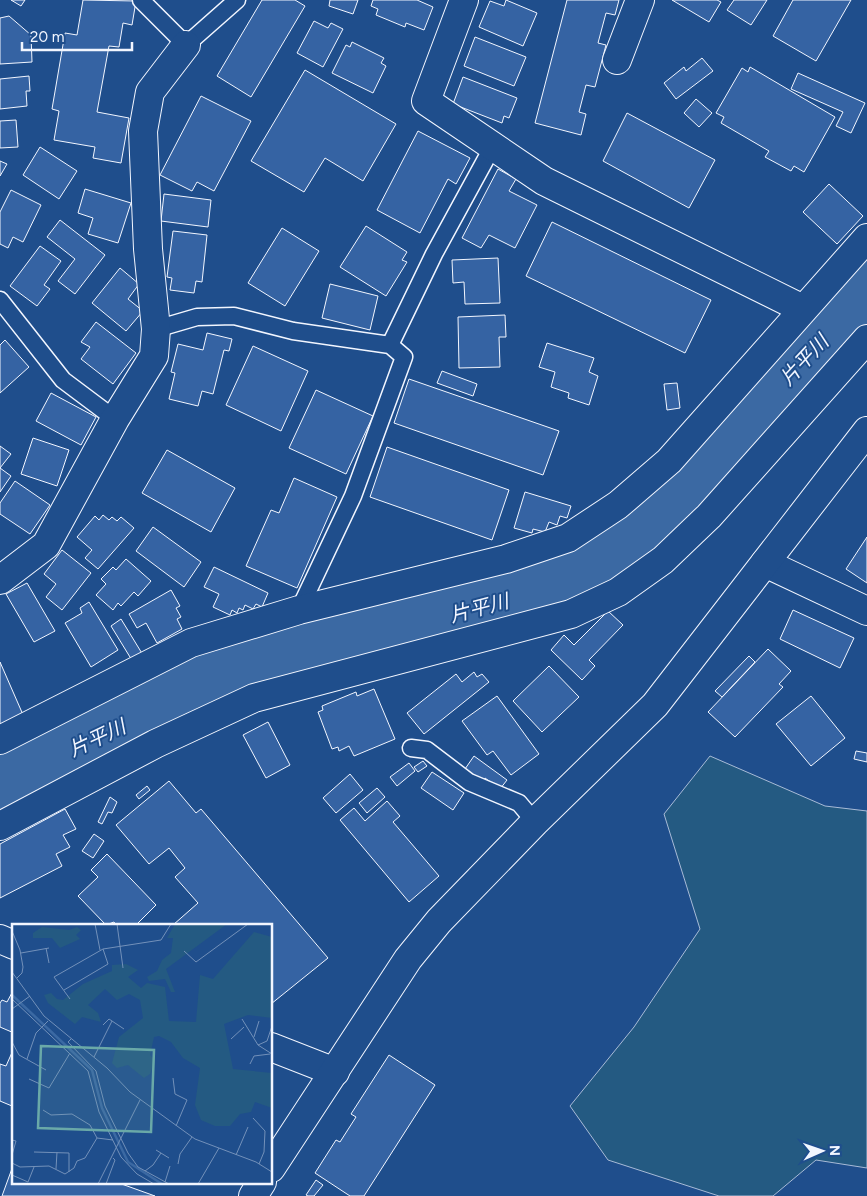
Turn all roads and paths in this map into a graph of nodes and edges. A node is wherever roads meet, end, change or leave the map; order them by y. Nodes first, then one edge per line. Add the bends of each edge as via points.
1 (141, 0) edge
2 (237, 0) edge
3 (464, 0) edge
4 (640, 0) edge
5 (186, 45) junction
6 (618, 60) dead end
7 (492, 146) junction
8 (867, 238) edge
9 (0, 300) edge
10 (803, 308) junction
11 (156, 329) junction
12 (867, 339) edge
13 (390, 345) junction
14 (115, 418) junction
15 (867, 431) edge
16 (765, 563) junction
17 (0, 580) edge
18 (300, 610) junction
19 (867, 611) edge
20 (0, 740) edge
21 (411, 748) dead end
22 (534, 822) junction
23 (0, 826) edge
24 (0, 939) edge
25 (12, 943) edge
26 (272, 1047) edge
27 (334, 1072) junction
28 (272, 1166) edge
29 (261, 1184) edge
30 (253, 1196) edge

1 - 5 lane
2 - 5 lane
3 - 7 street via 426,101
4 - 6 street
5 - 11 street via 150,92 143,131 148,249
7 - 10 street via 544,181
7 - 13 lane
8 - 10 street
9 - 14 lane via 63,380
10 - 18 street via 669,461 618,505 568,538 506,559
11 - 13 lane via 197,317 234,316 293,331
11 - 14 street via 154,356
12 - 23 street via 709,516 663,560 618,592 571,614 254,698 155,744
13 - 18 lane via 404,357 353,496
14 - 17 street via 46,545
15 - 16 street
16 - 19 street
16 - 22 street via 655,705
18 - 20 street via 191,643
21 - 22 lane via 427,750 470,782 519,803
22 - 27 street via 439,921 408,959
24 - 25 street
26 - 27 street
27 - 28 street
29 - 30 street

